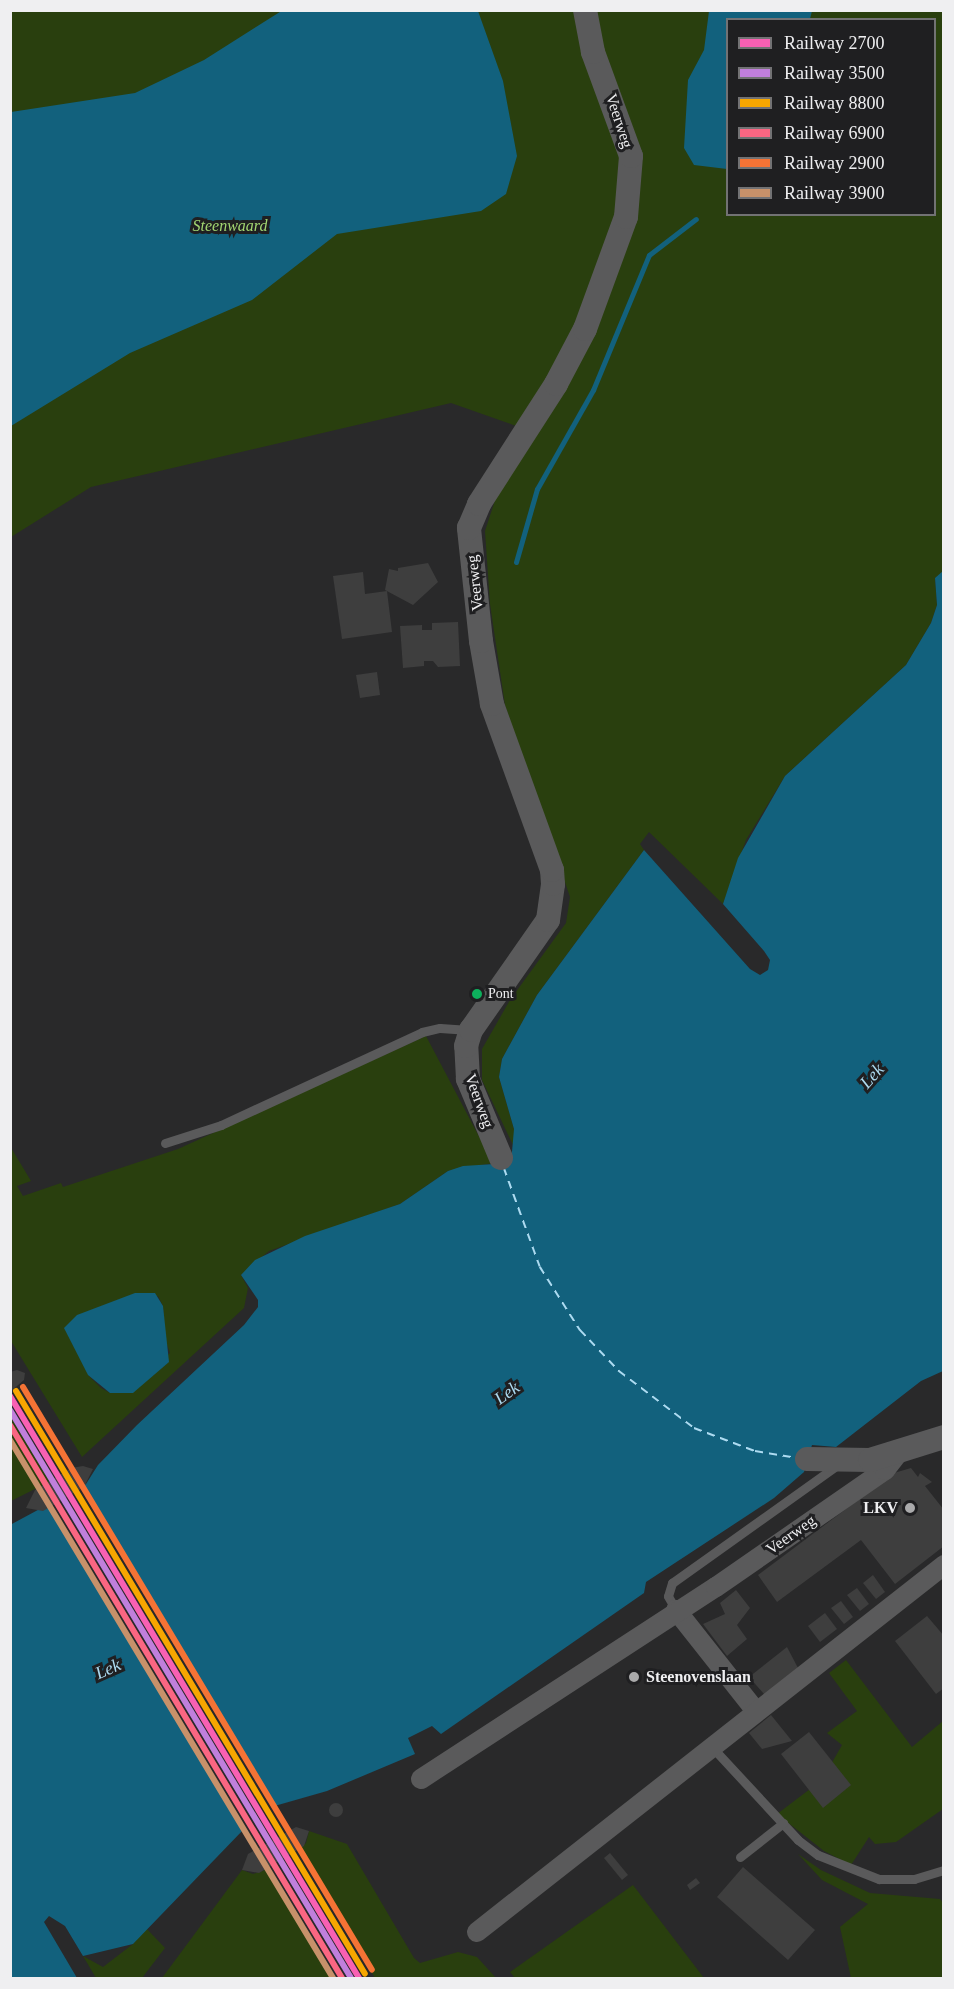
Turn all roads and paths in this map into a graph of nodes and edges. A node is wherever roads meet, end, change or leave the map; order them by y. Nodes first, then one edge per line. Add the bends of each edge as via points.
1 (585, 10) edge
2 (471, 1030) junction
3 (165, 1143) dead end
4 (501, 1158) dead end
5 (944, 1437) edge
6 (899, 1452) junction
7 (807, 1459) dead end
8 (842, 1461) junction
9 (944, 1565) edge
10 (676, 1610) junction
11 (755, 1710) junction
12 (711, 1746) junction
13 (421, 1779) dead end
14 (783, 1823) junction
15 (740, 1857) dead end
16 (944, 1870) edge
17 (477, 1932) dead end

1 - 2 street, Veerweg via 593,52 631,156 627,217 585,329 556,384 478,504 469,528 492,704 552,870 552,898 548,920 537,939
2 - 3 lane via 440,1028 422,1032 221,1125
2 - 4 street, Veerweg via 466,1046 468,1079
5 - 6 street, Veerweg
6 - 8 street, Veerweg via 870,1460
6 - 10 street, Veerweg via 885,1470
7 - 8 street, Veerweg
8 - 10 lane via 819,1482 672,1583 668,1596
9 - 11 street
10 - 11 street
10 - 13 street
11 - 12 street
12 - 14 lane
12 - 17 street
14 - 15 lane
14 - 16 lane via 818,1855 879,1879 914,1879

